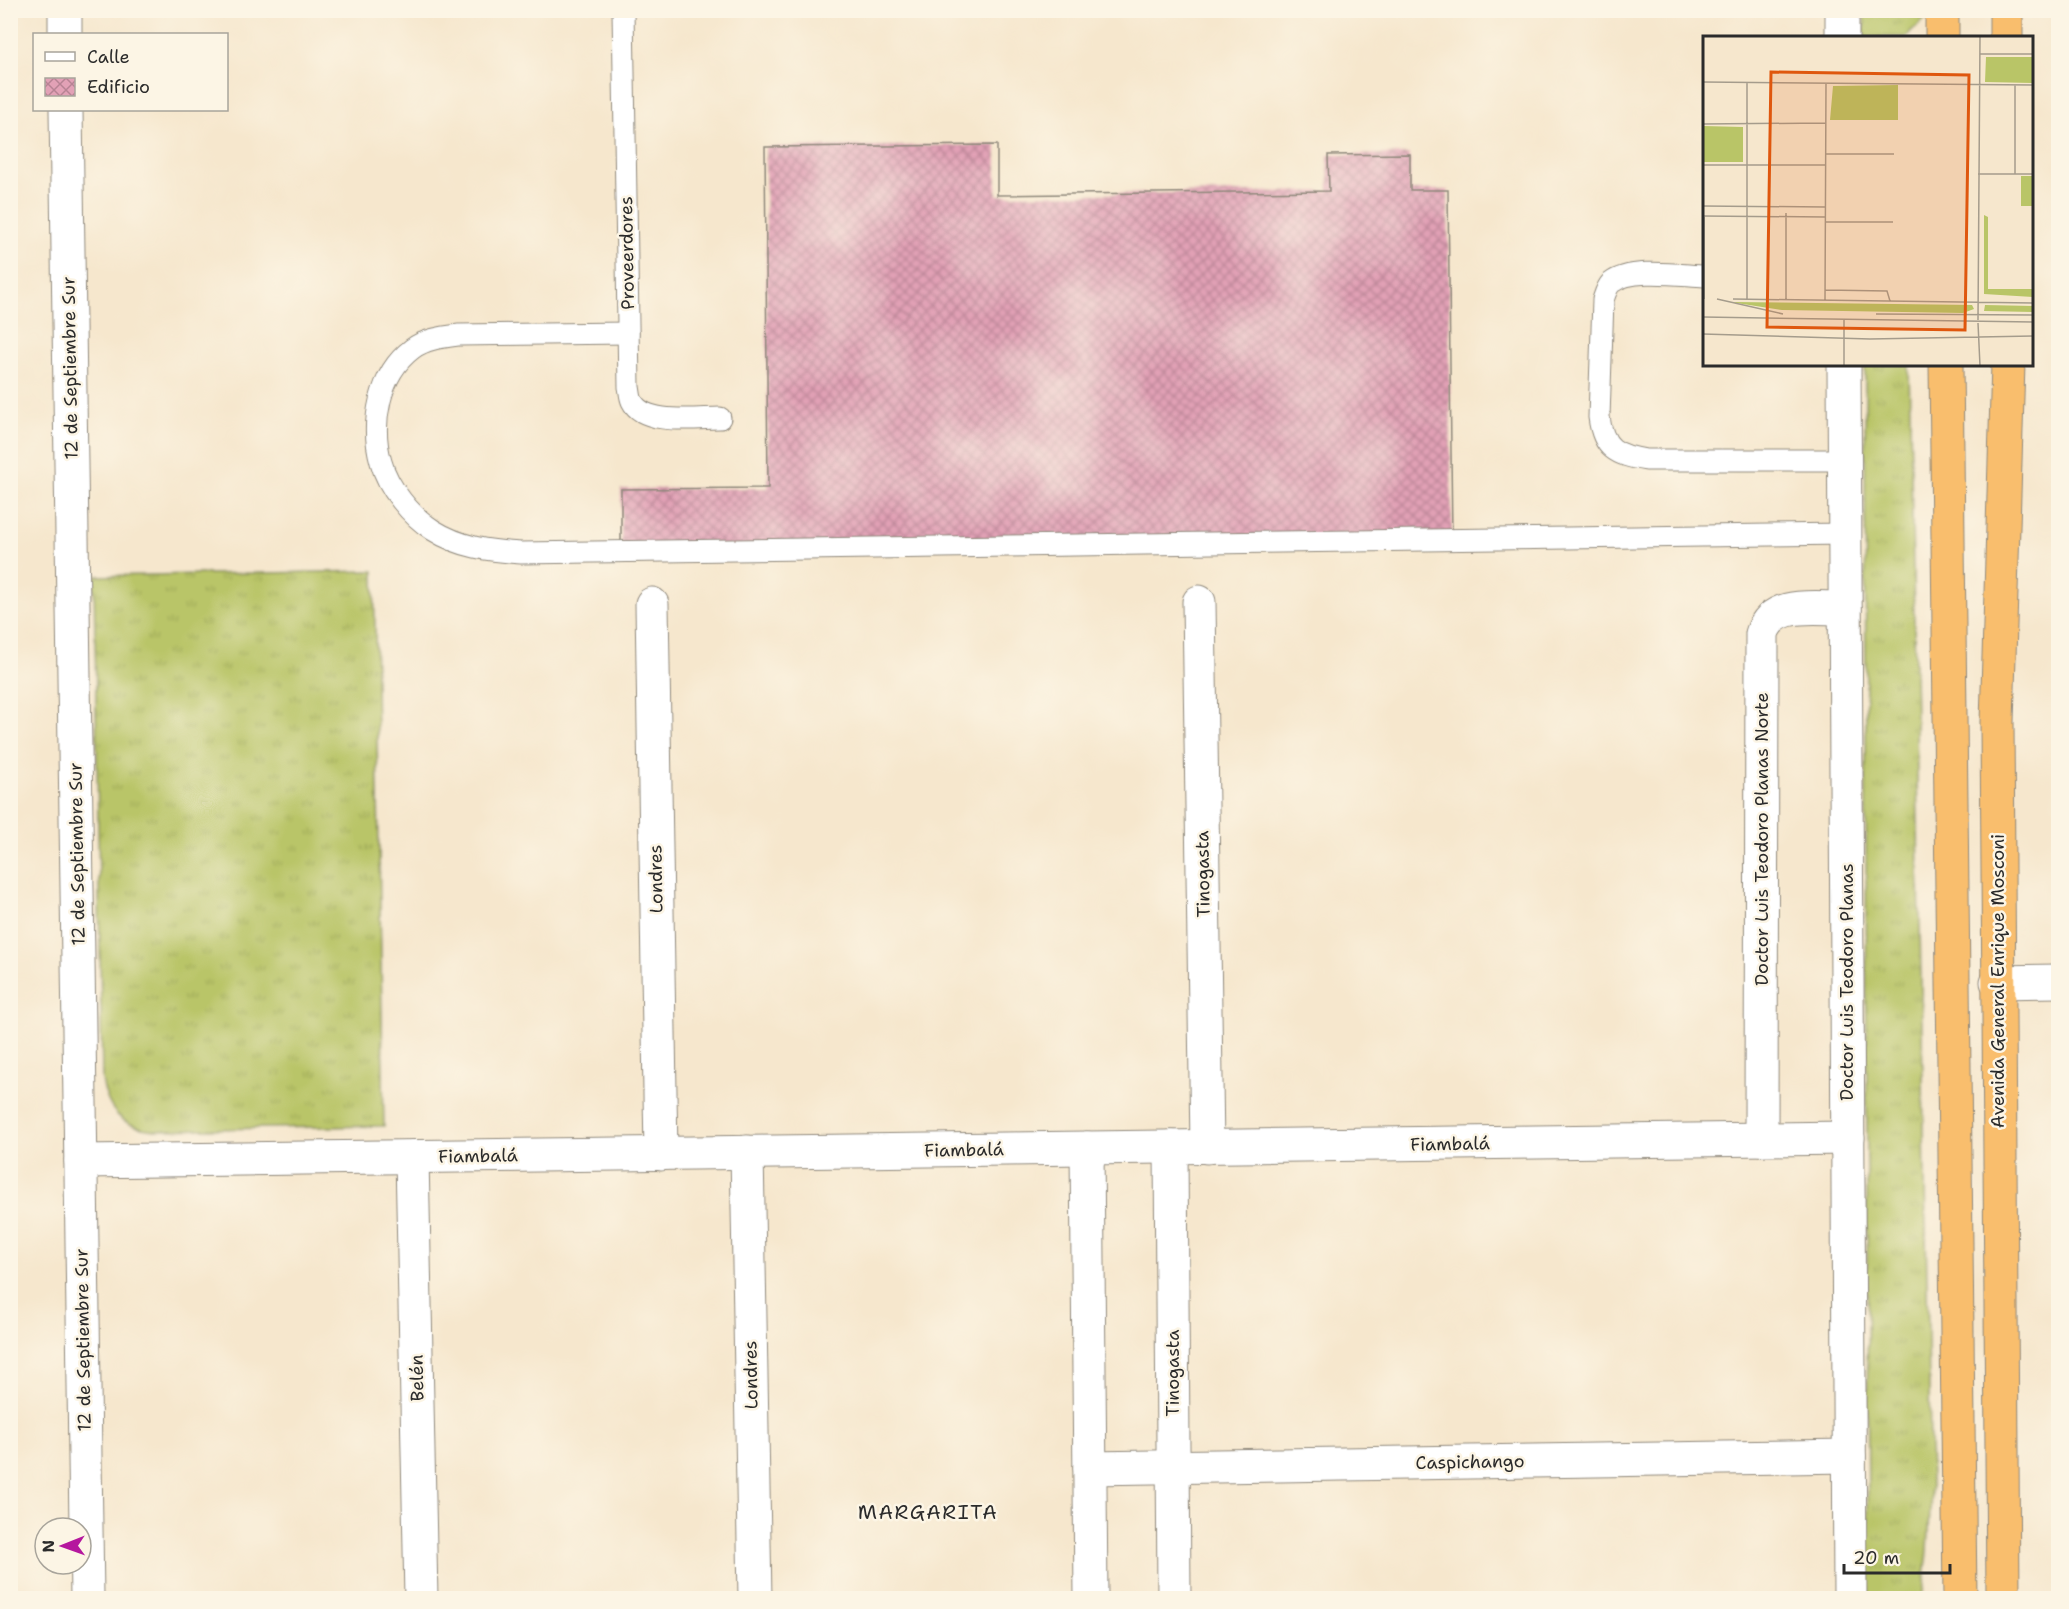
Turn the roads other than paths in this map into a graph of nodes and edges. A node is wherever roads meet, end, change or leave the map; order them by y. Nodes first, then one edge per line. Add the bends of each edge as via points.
1 (65, 10) edge
2 (623, 10) edge
3 (1842, 10) edge
4 (1942, 10) edge
5 (2006, 10) edge
6 (65, 33) edge
7 (1842, 36) edge
8 (1942, 36) edge
9 (2006, 36) edge
10 (66, 111) edge
11 (1703, 276) edge
12 (628, 333) junction
13 (1844, 366) edge
14 (1946, 366) edge
15 (2008, 366) edge
16 (720, 418) dead end
17 (1844, 460) junction
18 (1845, 534) junction
19 (1199, 602) dead end
20 (652, 604) dead end
21 (1845, 608) junction
22 (2058, 981) edge
23 (1997, 982) junction
24 (1848, 1138) junction
25 (1761, 1139) junction
26 (1171, 1147) junction
27 (1207, 1147) junction
28 (1087, 1148) junction
29 (747, 1152) junction
30 (661, 1154) junction
31 (412, 1157) junction
32 (81, 1161) junction
33 (1850, 1456) junction
34 (1173, 1467) junction
35 (1089, 1468) junction
36 (1960, 1478) junction
37 (87, 1599) edge
38 (421, 1599) edge
39 (755, 1599) edge
40 (1090, 1599) edge
41 (1174, 1599) edge
42 (1850, 1599) edge
43 (1939, 1599) edge
44 (1960, 1599) edge
45 (2003, 1599) edge

1 - 6 street
2 - 12 lane, Proveerdores
3 - 7 street
4 - 8 highway
5 - 9 highway
10 - 32 street, 12 de Septiembre Sur
11 - 17 lane via 1637,274 1609,284 1603,300 1599,417 1608,446 1624,456 1646,460
12 - 16 lane, Proveerdores via 629,387 632,401 640,411 653,417
12 - 18 lane via 459,335 435,338 412,349 395,367 384,388 376,438 381,464 410,511 450,538 487,550 521,553
13 - 17 street, Doctor Luis Teodoro Planas
14 - 36 highway
15 - 23 highway, Avenida General Enrique Mosconi via 1997,711
17 - 18 street, Doctor Luis Teodoro Planas
18 - 21 street, Doctor Luis Teodoro Planas
19 - 27 street, Tinogasta
20 - 30 street, Londres
21 - 24 street, Doctor Luis Teodoro Planas
21 - 25 street, Doctor Luis Teodoro Planas Norte via 1779,612 1765,625 1762,634
22 - 23 street
23 - 45 highway, Avenida General Enrique Mosconi
24 - 25 street, Fiambalá
24 - 33 street, Doctor Luis Teodoro Planas
25 - 27 street, Fiambalá
26 - 27 street, Fiambalá
26 - 28 street, Fiambalá
26 - 34 street, Tinogasta
28 - 29 street, Fiambalá
28 - 35 street
29 - 30 street, Fiambalá
29 - 39 street, Londres
30 - 31 street, Fiambalá
31 - 32 street, Fiambalá
31 - 38 street, Belén
32 - 37 street, 12 de Septiembre Sur
33 - 34 street, Caspichango
33 - 42 street, Doctor Luis Teodoro Planas
34 - 35 street, Caspichango
34 - 41 street, Tinogasta
35 - 40 street
36 - 43 highway
36 - 44 highway

